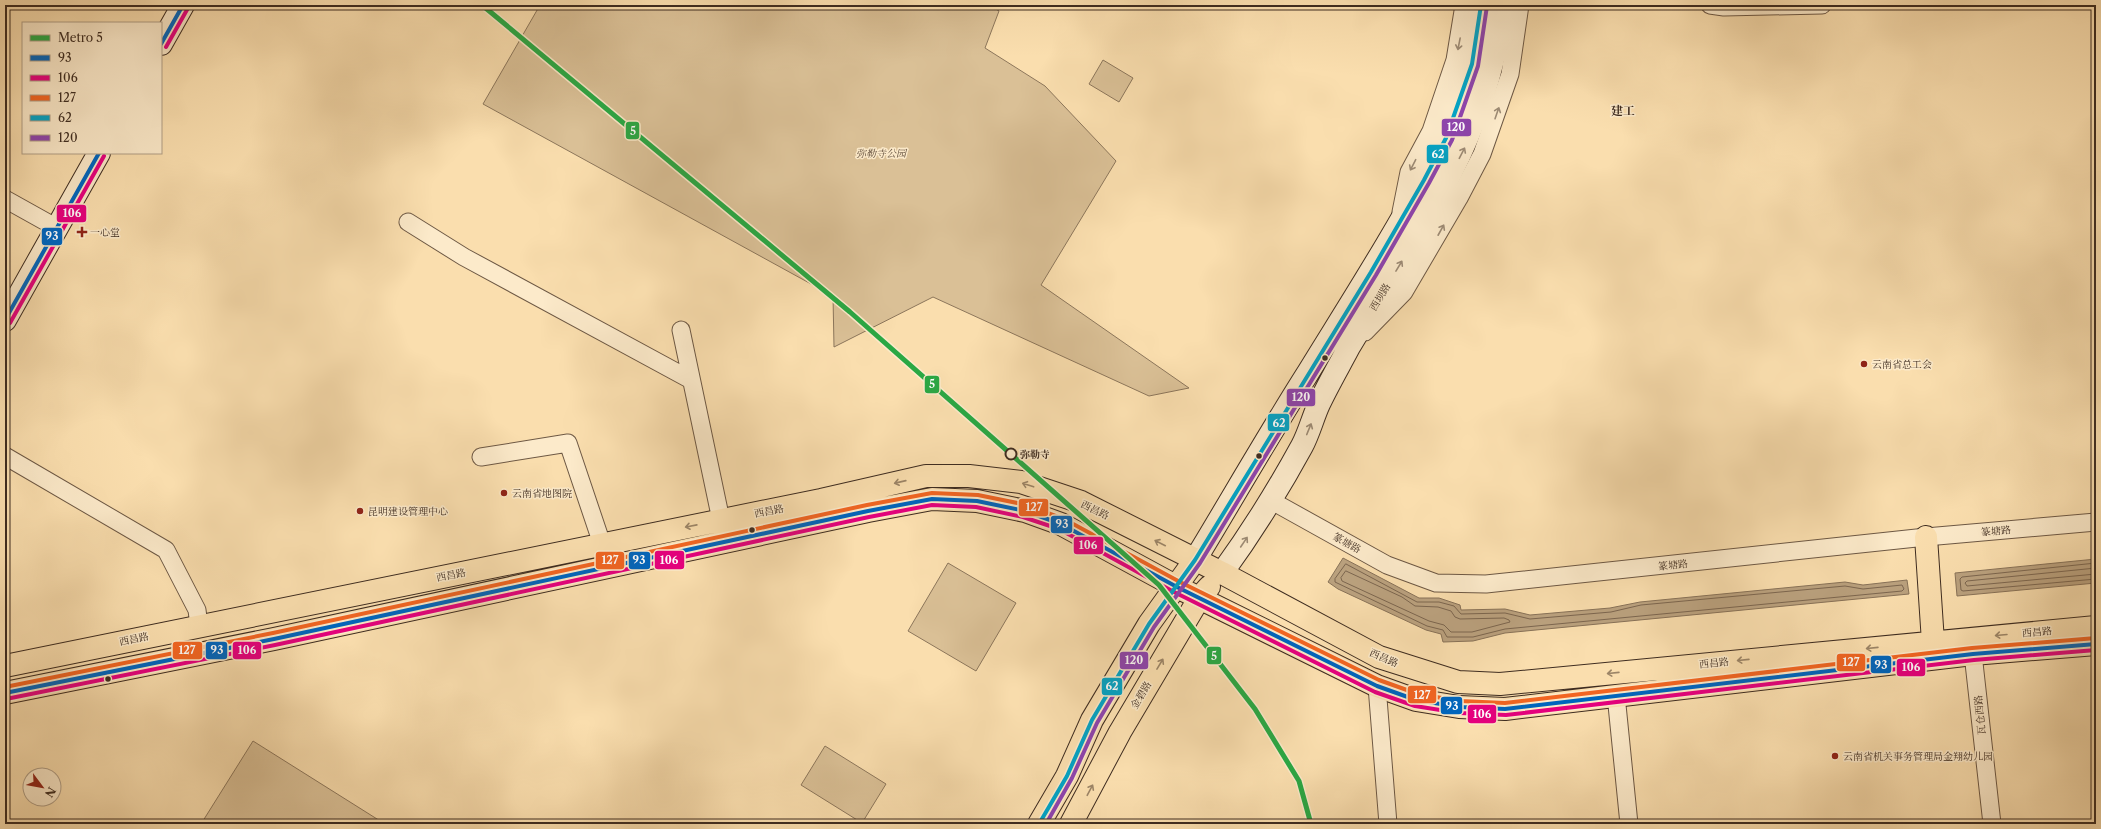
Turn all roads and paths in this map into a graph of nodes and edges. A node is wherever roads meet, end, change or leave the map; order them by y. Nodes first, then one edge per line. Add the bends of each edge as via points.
1 (183, 5) edge
2 (1464, 5) edge
3 (1481, 5) edge
4 (1502, 5) edge
5 (1520, 5) edge
6 (1710, 5) edge
7 (1822, 5) edge
8 (162, 42) edge
9 (98, 154) edge
10 (5, 199) edge
11 (408, 222) dead end
12 (1398, 227) junction
13 (57, 228) junction
14 (5, 320) edge
15 (681, 330) dead end
16 (1349, 348) junction
17 (691, 380) junction
18 (5, 456) edge
19 (481, 457) dead end
20 (1270, 500) junction
21 (721, 520) junction
22 (2096, 522) edge
23 (1926, 537) junction
24 (602, 544) junction
25 (1195, 560) junction
26 (1222, 573) junction
27 (1177, 586) junction
28 (1200, 597) junction
29 (199, 626) junction
30 (2096, 627) edge
31 (1933, 642) junction
32 (2096, 644) edge
33 (1973, 654) junction
34 (5, 666) edge
35 (1377, 686) junction
36 (5, 693) edge
37 (1616, 695) junction
38 (1039, 824) edge
39 (1071, 824) edge
40 (1388, 824) edge
41 (1629, 824) edge
42 (1992, 824) edge

1 - 8 main road
2 -> 12 street via 1455,60 1430,131 1409,172
3 - 12 main road, 西坝路 via 1472,64 1446,138
16 -> 4 main road, 西坝路 via 1416,237 1465,146 1492,70
16 -> 5 street via 1404,292 1482,154 1510,74
6 - 7 street
9 - 13 main road
10 - 13 street
11 - 17 street via 464,256
12 - 25 main road, 西坝路
13 - 14 main road
15 - 17 street
20 -> 16 main road, 西坝路 via 1303,444 1319,404
17 - 21 street
18 - 29 street via 166,550 197,610
19 - 24 street via 568,444
20 - 23 street, 篆塘路 via 1387,565 1436,583 1486,584
26 -> 20 main road, 西坝路
21 -> 24 main road, 西昌路
25 -> 21 main road, 西昌路 via 1081,502 1021,482 969,476 926,476
22 - 23 street, 篆塘路
23 - 31 main road
24 - 29 main road, 西昌路
25 - 26 main road, 西昌路
25 - 27 main road
26 - 28 main road, 金碧路
31 -> 26 main road, 西昌路 via 1500,684 1458,682 1379,657
27 - 28 main road, 西昌路
27 - 36 main road, 西昌路 via 1061,524 977,500 932,499 274,639
27 - 38 main road via 1149,624 1092,720 1067,776
28 - 35 main road, 西昌路
39 -> 28 main road, 金碧路 via 1120,732
29 - 34 main road, 西昌路
30 -> 31 main road, 西昌路
32 - 33 main road, 西昌路
33 - 37 main road, 西昌路
33 - 42 street, 瓦仓西路
35 - 37 main road, 西昌路 via 1416,700 1474,708 1505,709
35 - 40 street
37 - 41 street

